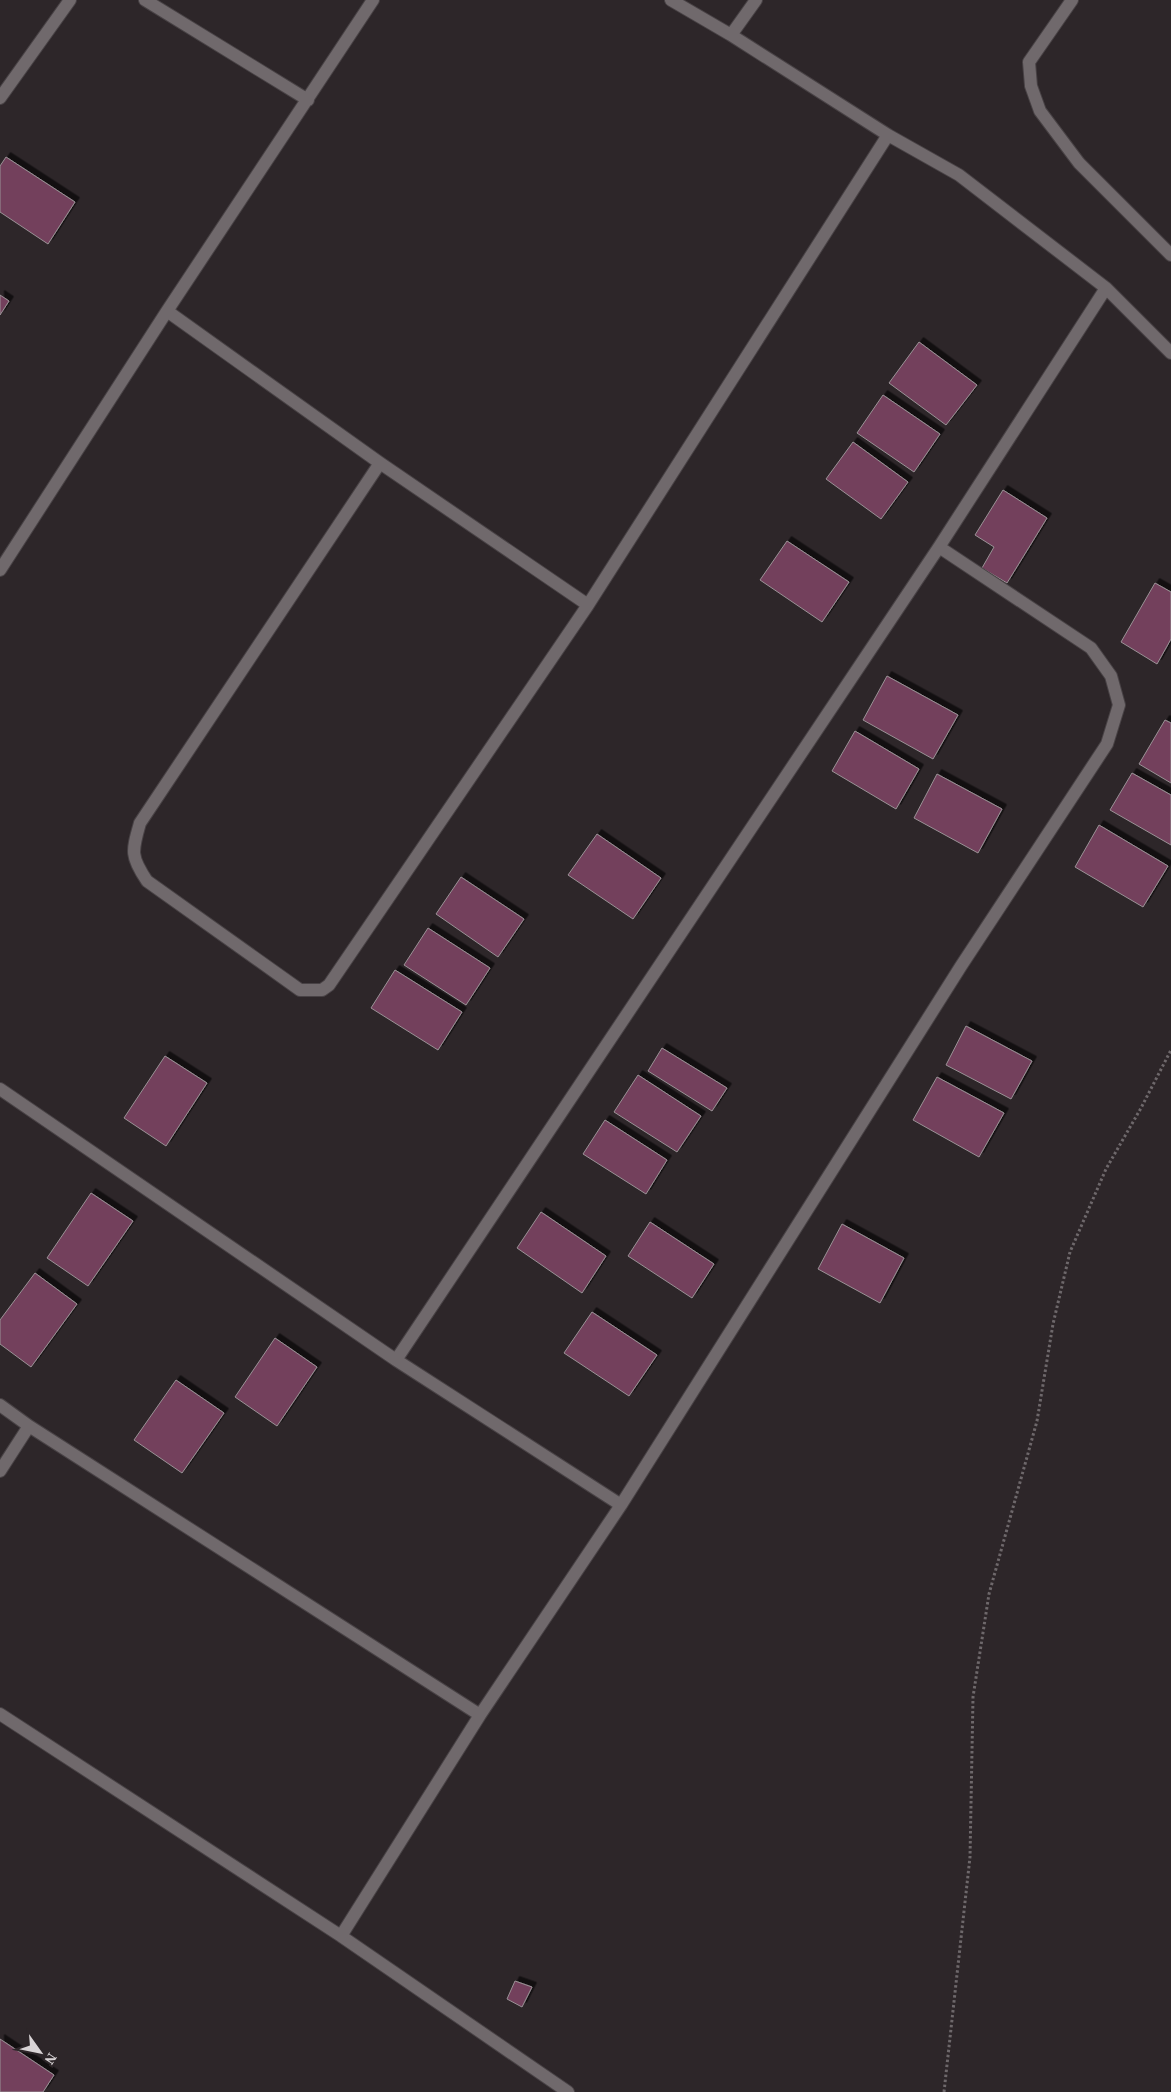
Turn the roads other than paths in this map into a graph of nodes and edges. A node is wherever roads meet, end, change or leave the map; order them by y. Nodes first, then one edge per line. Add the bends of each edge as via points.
1 (70, 0) edge
2 (145, 0) edge
3 (373, 0) edge
4 (671, 0) edge
5 (756, 0) edge
6 (1072, 0) edge
7 (731, 35) junction
8 (0, 98) edge
9 (308, 100) junction
10 (888, 135) junction
11 (1171, 255) edge
12 (1106, 288) junction
13 (167, 311) junction
14 (1171, 353) edge
15 (380, 462) junction
16 (939, 547) junction
17 (0, 570) edge
18 (588, 605) junction
19 (0, 1089) edge
20 (396, 1360) junction
21 (0, 1405) edge
22 (29, 1426) junction
23 (0, 1471) edge
24 (621, 1505) junction
25 (0, 1714) edge
26 (480, 1714) junction
27 (340, 1936) junction
28 (551, 2087) edge
29 (568, 2092) edge

1 - 8 street
2 - 9 street
3 - 9 street
4 - 7 street
5 - 7 street
6 - 11 street via 1029,62 1031,86 1040,111 1079,163
7 - 10 street
9 - 13 street
10 - 12 street via 958,175
10 - 18 street
12 - 14 street
12 - 16 street
13 - 15 street
13 - 17 street
15 - 18 street
15 - 18 street via 140,823 132,849 146,882 300,990 322,990 329,986
16 - 20 street
16 - 24 street via 1091,648 1111,676 1119,705 1107,744 962,966
19 - 20 street
20 - 24 street
21 - 22 street
22 - 23 street
22 - 26 street
24 - 26 street
25 - 27 street
26 - 27 street
27 - 28 street
28 - 29 street

